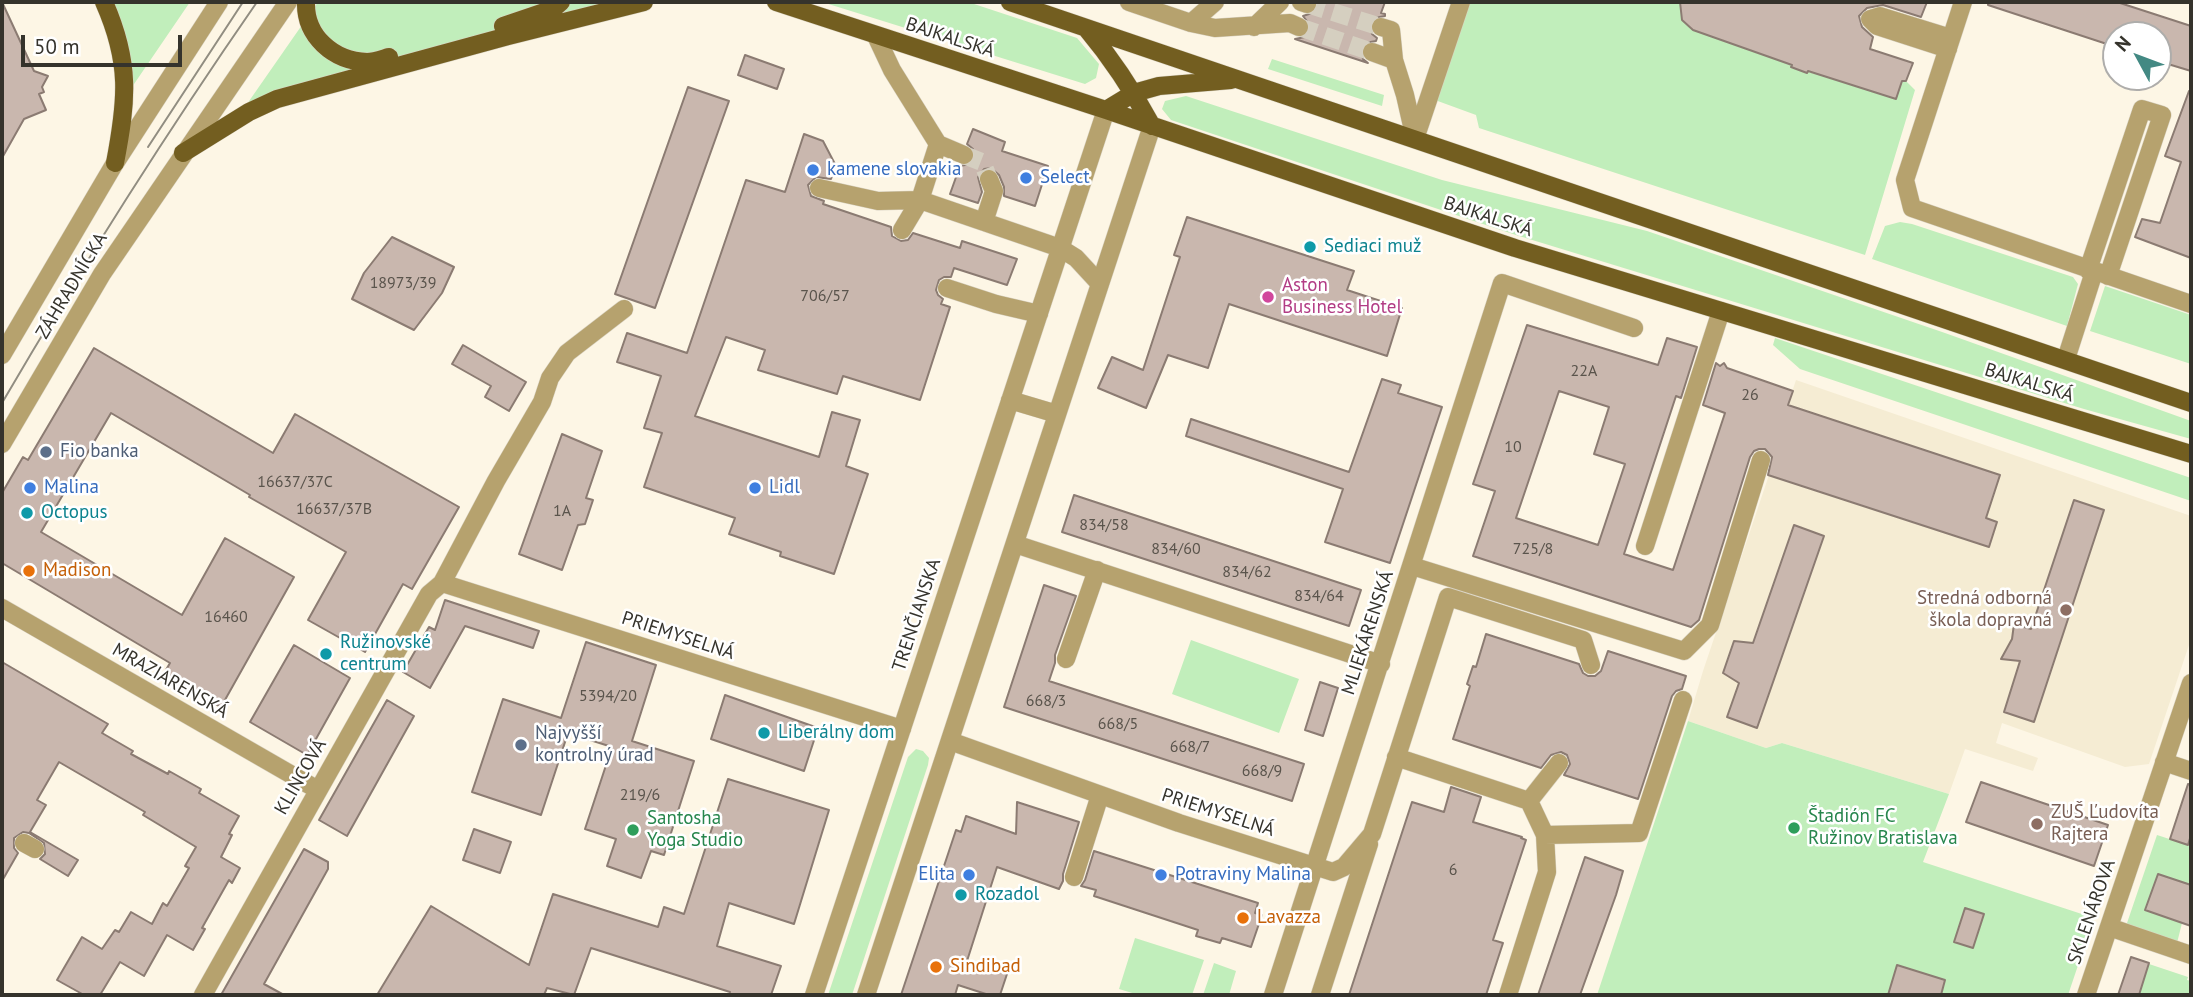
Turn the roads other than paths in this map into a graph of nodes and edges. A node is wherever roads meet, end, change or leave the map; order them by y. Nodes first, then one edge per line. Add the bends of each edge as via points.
1 (104, 2) edge
2 (219, 2) edge
3 (288, 2) edge
4 (306, 2) edge
5 (561, 2) edge
6 (644, 2) edge
7 (776, 2) edge
8 (1010, 2) edge
9 (1129, 2) edge
10 (1215, 2) edge
11 (1280, 2) edge
12 (1461, 2) edge
13 (1963, 2) edge
14 (1191, 23) junction
15 (1300, 26) tunnel mouth
16 (1086, 27) junction
17 (1254, 27) junction
18 (1381, 27) dead end
19 (876, 36) junction
20 (1372, 52) tunnel mouth
21 (1394, 60) junction
22 (1242, 79) junction
23 (1134, 93) junction
24 (1106, 110) junction
25 (1152, 126) junction
26 (1415, 139) junction
27 (938, 144) junction
28 (183, 153) junction
29 (964, 155) tunnel mouth
30 (115, 163) junction
31 (989, 179) dead end
32 (819, 188) dead end
33 (920, 200) junction
34 (984, 222) junction
35 (902, 230) dead end
36 (1060, 248) junction
37 (2097, 272) junction
38 (1100, 284) junction
39 (947, 288) dead end
40 (2191, 304) edge
41 (624, 309) dead end
42 (1720, 311) junction
43 (1038, 314) junction
44 (1634, 328) dead end
45 (2, 355) edge
46 (2066, 359) junction
47 (1010, 400) junction
48 (2191, 400) edge
49 (1057, 414) junction
50 (2, 444) edge
51 (2191, 454) edge
52 (1761, 460) dead end
53 (1015, 544) junction
54 (1646, 546) dead end
55 (1412, 566) junction
56 (1097, 570) junction
57 (442, 583) junction
58 (2, 608) edge
59 (1066, 659) dead end
60 (1381, 664) junction
61 (1591, 665) dead end
62 (2191, 683) edge
63 (1683, 700) dead end
64 (902, 729) junction
65 (950, 741) junction
66 (1396, 757) junction
67 (2164, 762) junction
68 (1559, 763) dead end
69 (2191, 771) edge
70 (318, 790) junction
71 (1100, 795) junction
72 (1529, 801) junction
73 (1372, 834) junction
74 (1545, 835) junction
75 (1316, 867) junction
76 (1074, 877) dead end
77 (2109, 927) junction
78 (2191, 955) edge
79 (203, 995) edge
80 (814, 995) edge
81 (866, 995) edge
82 (1273, 995) edge
83 (1320, 995) edge
84 (1508, 995) edge
85 (2086, 995) edge

1 - 30 main road via 119,43 124,76
2 - 30 street, ZÁHRADNÍCKA
3 - 28 street, ZÁHRADNÍCKA
4 - 5 main road via 310,26 321,43 336,54 369,62 507,25
6 - 28 main road via 277,99
7 - 19 main road, BAJKALSKÁ
8 - 16 main road, BAJKALSKÁ
9 - 14 street
10 - 14 street
11 - 17 street
12 - 26 street
13 - 37 street via 1905,180 1912,208
14 - 17 street
15 - 17 street
16 - 22 main road, BAJKALSKÁ
16 - 23 main road
18 - 21 street via 1391,30
19 - 24 main road, BAJKALSKÁ
19 - 27 street via 892,71
20 - 21 street
21 - 26 street
22 - 23 main road via 1183,82
22 - 26 main road, BAJKALSKÁ
23 - 24 main road
23 - 25 main road
24 - 25 main road, BAJKALSKÁ
24 - 36 street, TRENČIANSKA
25 - 38 street
25 - 42 main road, BAJKALSKÁ via 1515,248
26 - 46 main road, BAJKALSKÁ
27 - 29 street
27 - 33 street
28 - 50 street, ZÁHRADNÍCKA via 103,274
30 - 45 street, ZÁHRADNÍCKA
31 - 34 street via 994,191
32 - 33 street via 878,201
33 - 34 street
33 - 35 street
34 - 36 street
36 - 38 street
36 - 43 street, TRENČIANSKA
37 - 37 street via 2162,115 2142,109
37 - 40 street
37 - 46 street, BAJKALSKÁ
38 - 49 street
39 - 43 street
41 - 57 street, KLINCOVÁ via 567,354 550,378 542,402
42 - 51 main road, BAJKALSKÁ
42 - 54 street
43 - 47 street, TRENČIANSKA
44 - 55 street, MLIEKÁRENSKÁ via 1505,275
46 - 48 main road, BAJKALSKÁ
47 - 49 street
47 - 64 street, TRENČIANSKA
49 - 53 street
52 - 55 street via 1710,625 1684,651
53 - 56 street
53 - 65 street
55 - 60 street, MLIEKÁRENSKÁ
56 - 59 street
56 - 60 street
57 - 64 street, PRIEMYSELNÁ
57 - 70 street, KLINCOVÁ via 429,594
58 - 70 street, MRAZIARENSKÁ
60 - 75 street, MLIEKÁRENSKÁ
61 - 66 street via 1583,640 1448,597
62 - 67 street, SKLENÁROVA
63 - 74 street via 1639,833
64 - 80 street, TRENČIANSKA
65 - 71 street, PRIEMYSELNÁ
65 - 81 street
66 - 72 street
66 - 73 street
67 - 69 street
67 - 77 street, SKLENÁROVA
68 - 72 street
70 - 79 street, KLINCOVÁ
71 - 75 street, PRIEMYSELNÁ
71 - 76 street
72 - 74 street
73 - 75 street via 1344,867 1332,872
73 - 83 street
74 - 84 street via 1547,872
75 - 82 street, MLIEKÁRENSKÁ
77 - 78 street
77 - 85 street, SKLENÁROVA

